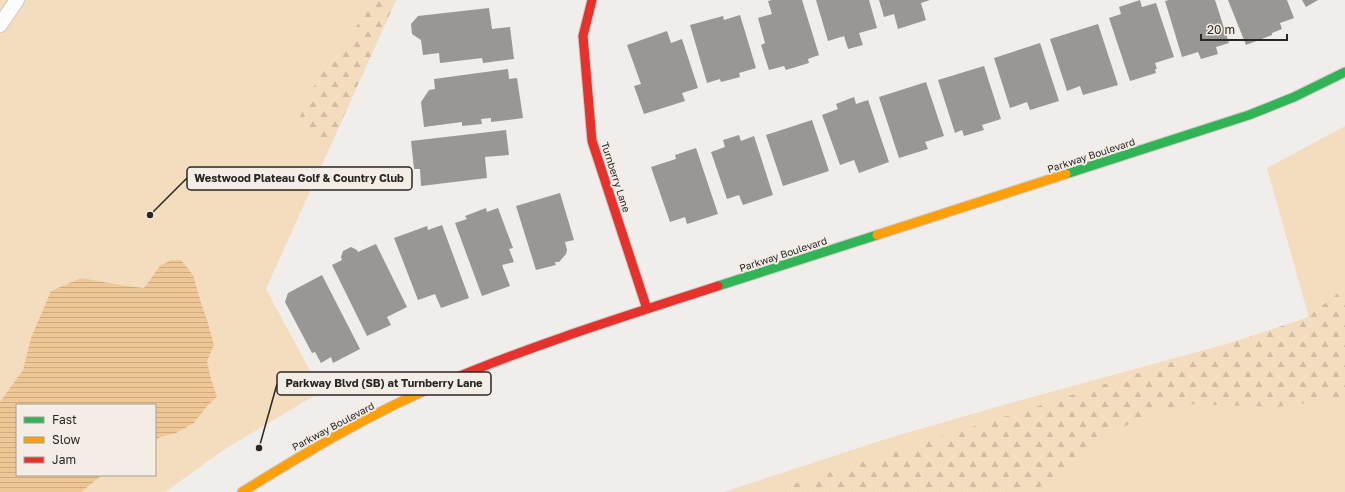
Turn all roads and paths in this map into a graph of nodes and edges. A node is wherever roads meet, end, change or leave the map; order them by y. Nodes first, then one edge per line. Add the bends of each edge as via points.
1 (17, 0) edge
2 (592, 0) edge
3 (0, 26) edge
4 (1345, 72) edge
5 (647, 309) junction
6 (242, 492) edge

1 - 3 lane
2 - 5 street, Turnberry Lane via 583,36 592,141
4 - 5 street, Parkway Boulevard via 1249,115
5 - 6 street, Parkway Boulevard via 483,366 421,392 344,431

